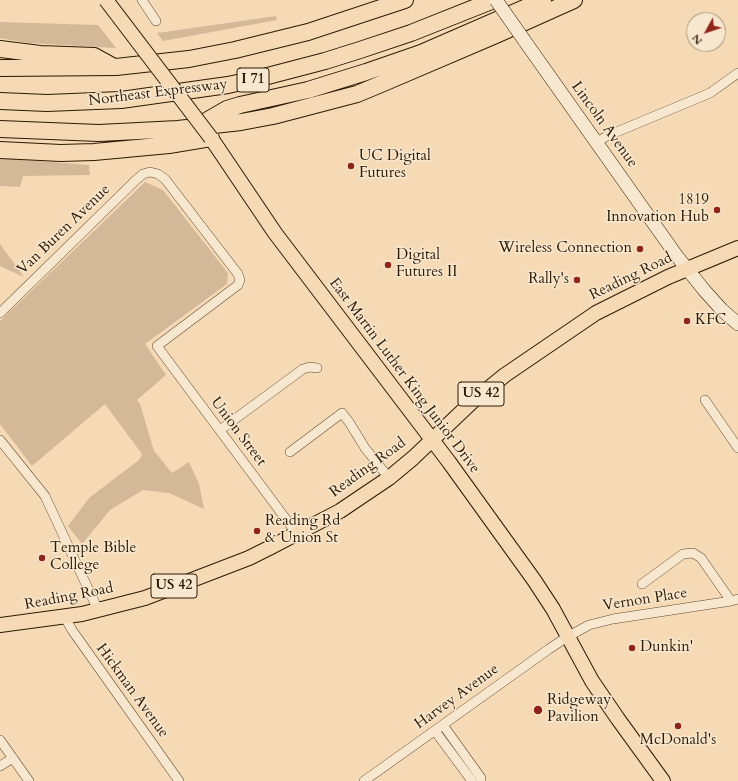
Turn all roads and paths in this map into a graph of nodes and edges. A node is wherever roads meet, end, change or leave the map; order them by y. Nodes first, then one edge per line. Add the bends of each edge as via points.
1 (106, 0) edge
2 (142, 0) edge
3 (405, 0) edge
4 (495, 0) edge
5 (543, 0) edge
6 (574, 0) edge
7 (156, 21) dead end
8 (0, 49) edge
9 (116, 67) junction
10 (0, 68) edge
11 (738, 73) edge
12 (0, 101) edge
13 (201, 124) junction
14 (0, 129) edge
15 (213, 141) junction
16 (598, 142) junction
17 (0, 150) edge
18 (738, 248) edge
19 (687, 269) junction
20 (0, 313) edge
21 (738, 324) edge
22 (157, 346) joint
23 (317, 368) dead end
24 (705, 400) dead end
25 (220, 430) junction
26 (0, 440) edge
27 (431, 440) junction
28 (738, 448) edge
29 (290, 452) dead end
30 (389, 478) junction
31 (297, 534) junction
32 (642, 584) dead end
33 (734, 600) edge
34 (98, 610) junction
35 (64, 616) junction
36 (0, 625) edge
37 (568, 637) junction
38 (443, 725) junction
39 (435, 731) junction
40 (0, 740) edge
41 (13, 758) junction
42 (0, 766) edge
43 (29, 781) edge
44 (179, 781) edge
45 (364, 781) edge
46 (472, 781) edge
47 (481, 781) edge
48 (663, 781) edge

1 - 13 main road, East Martin Luther King Junior Drive, bridge
2 - 7 street
3 - 9 highway, Northeast Expressway / I 71 via 308,32 234,50 188,59
4 - 12 highway, Northeast Expressway / I 71 via 360,50 228,85 121,100 47,103
4 - 16 street, Lincoln Avenue, bridge
5 - 13 highway via 421,52 366,72 308,90 227,109
6 - 14 highway via 394,80 357,94 274,116 178,129 99,133
8 - 9 highway via 40,54 94,56
9 - 10 highway, Northeast Expressway / I 71
11 - 16 street via 710,93
13 - 15 main road, East Martin Luther King Junior Drive, bridge
15 - 17 highway via 61,153
15 - 27 main road, East Martin Luther King Junior Drive via 275,233
16 - 19 street, Lincoln Avenue
18 - 19 main road, Reading Road / US 42
19 - 21 street, Lincoln Avenue
19 - 27 main road, Reading Road / US 42 via 606,308 560,336 504,375
20 - 22 street, Van Buren Avenue via 136,180 150,172 165,179 240,280 238,285
22 - 25 street, Union Street
23 - 25 street via 303,369
24 - 28 street
25 - 31 street, Union Street
26 - 34 street via 45,496
27 - 30 main road, Reading Road / US 42
27 - 37 main road, East Martin Luther King Junior Drive via 534,580
29 - 30 street via 342,413
30 - 31 main road, Reading Road / US 42 via 340,511
31 - 34 main road, Reading Road / US 42 via 249,558 145,598
32 - 33 street, Vernon Place via 683,554 693,553 701,558
33 - 37 street, Vernon Place via 609,620 589,625
34 - 35 main road, Reading Road / US 42
35 - 36 main road, Reading Road / US 42
35 - 44 street, Hickman Avenue
37 - 38 street, Harvey Avenue
37 - 48 main road, East Martin Luther King Junior Drive via 600,693
38 - 39 street, Harvey Avenue
38 - 47 street
39 - 45 street, Harvey Avenue
39 - 46 street
40 - 41 street
41 - 42 street
41 - 43 street

